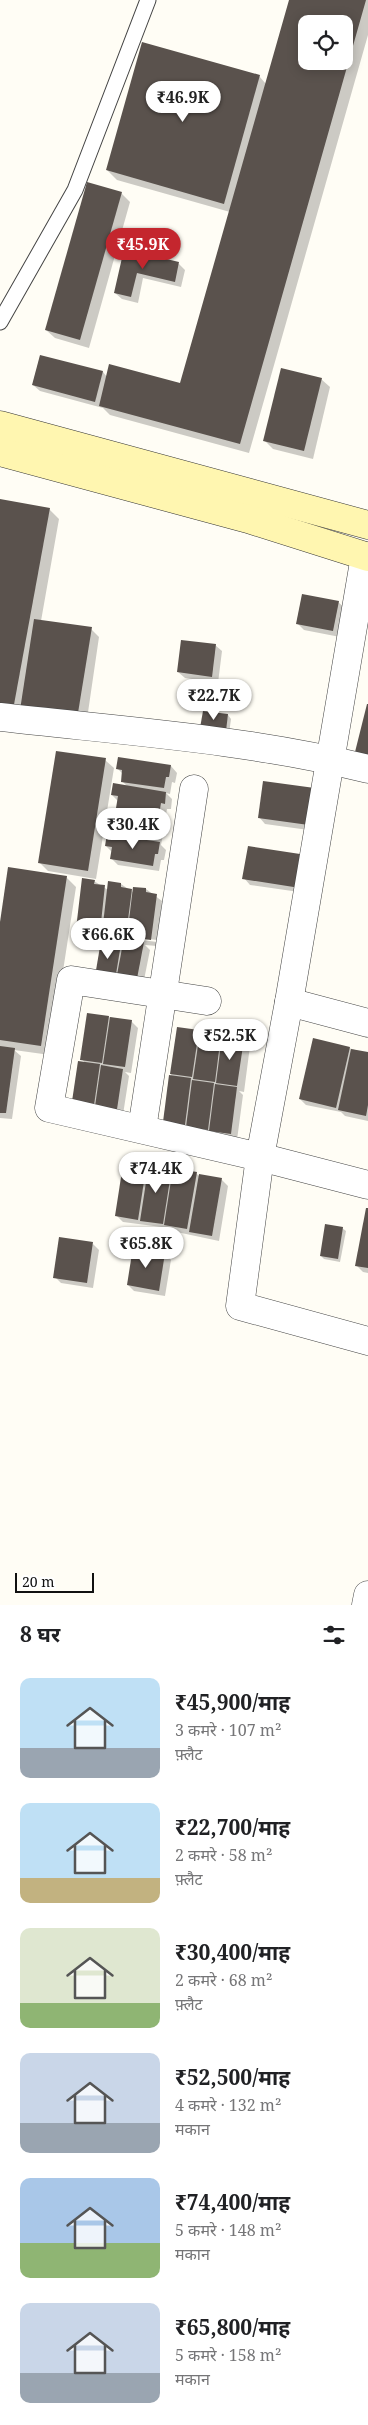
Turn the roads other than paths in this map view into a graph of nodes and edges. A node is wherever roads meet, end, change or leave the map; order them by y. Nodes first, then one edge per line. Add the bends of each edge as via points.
1 (148, 0) edge
2 (0, 322) edge
3 (0, 425) edge
4 (0, 452) edge
5 (368, 525) edge
6 (366, 556) edge
7 (0, 717) edge
8 (330, 760) junction
9 (368, 769) edge
10 (194, 790) dead end
11 (162, 994) junction
12 (207, 1001) dead end
13 (289, 1002) junction
14 (368, 1023) edge
15 (142, 1129) junction
16 (260, 1157) junction
17 (368, 1184) edge
18 (368, 1341) edge
19 (368, 1595) edge
20 (366, 1605) edge

1 - 2 lane via 75,190
3 - 5 street
4 - 6 street via 248,519
6 - 8 street
7 - 8 street via 202,740
8 - 9 street
8 - 13 street
10 - 11 street
11 - 12 street
11 - 15 street
11 - 15 street via 70,980 49,1108
13 - 14 street
13 - 16 street
15 - 16 street
16 - 17 street
16 - 18 street via 240,1306
19 - 20 street

